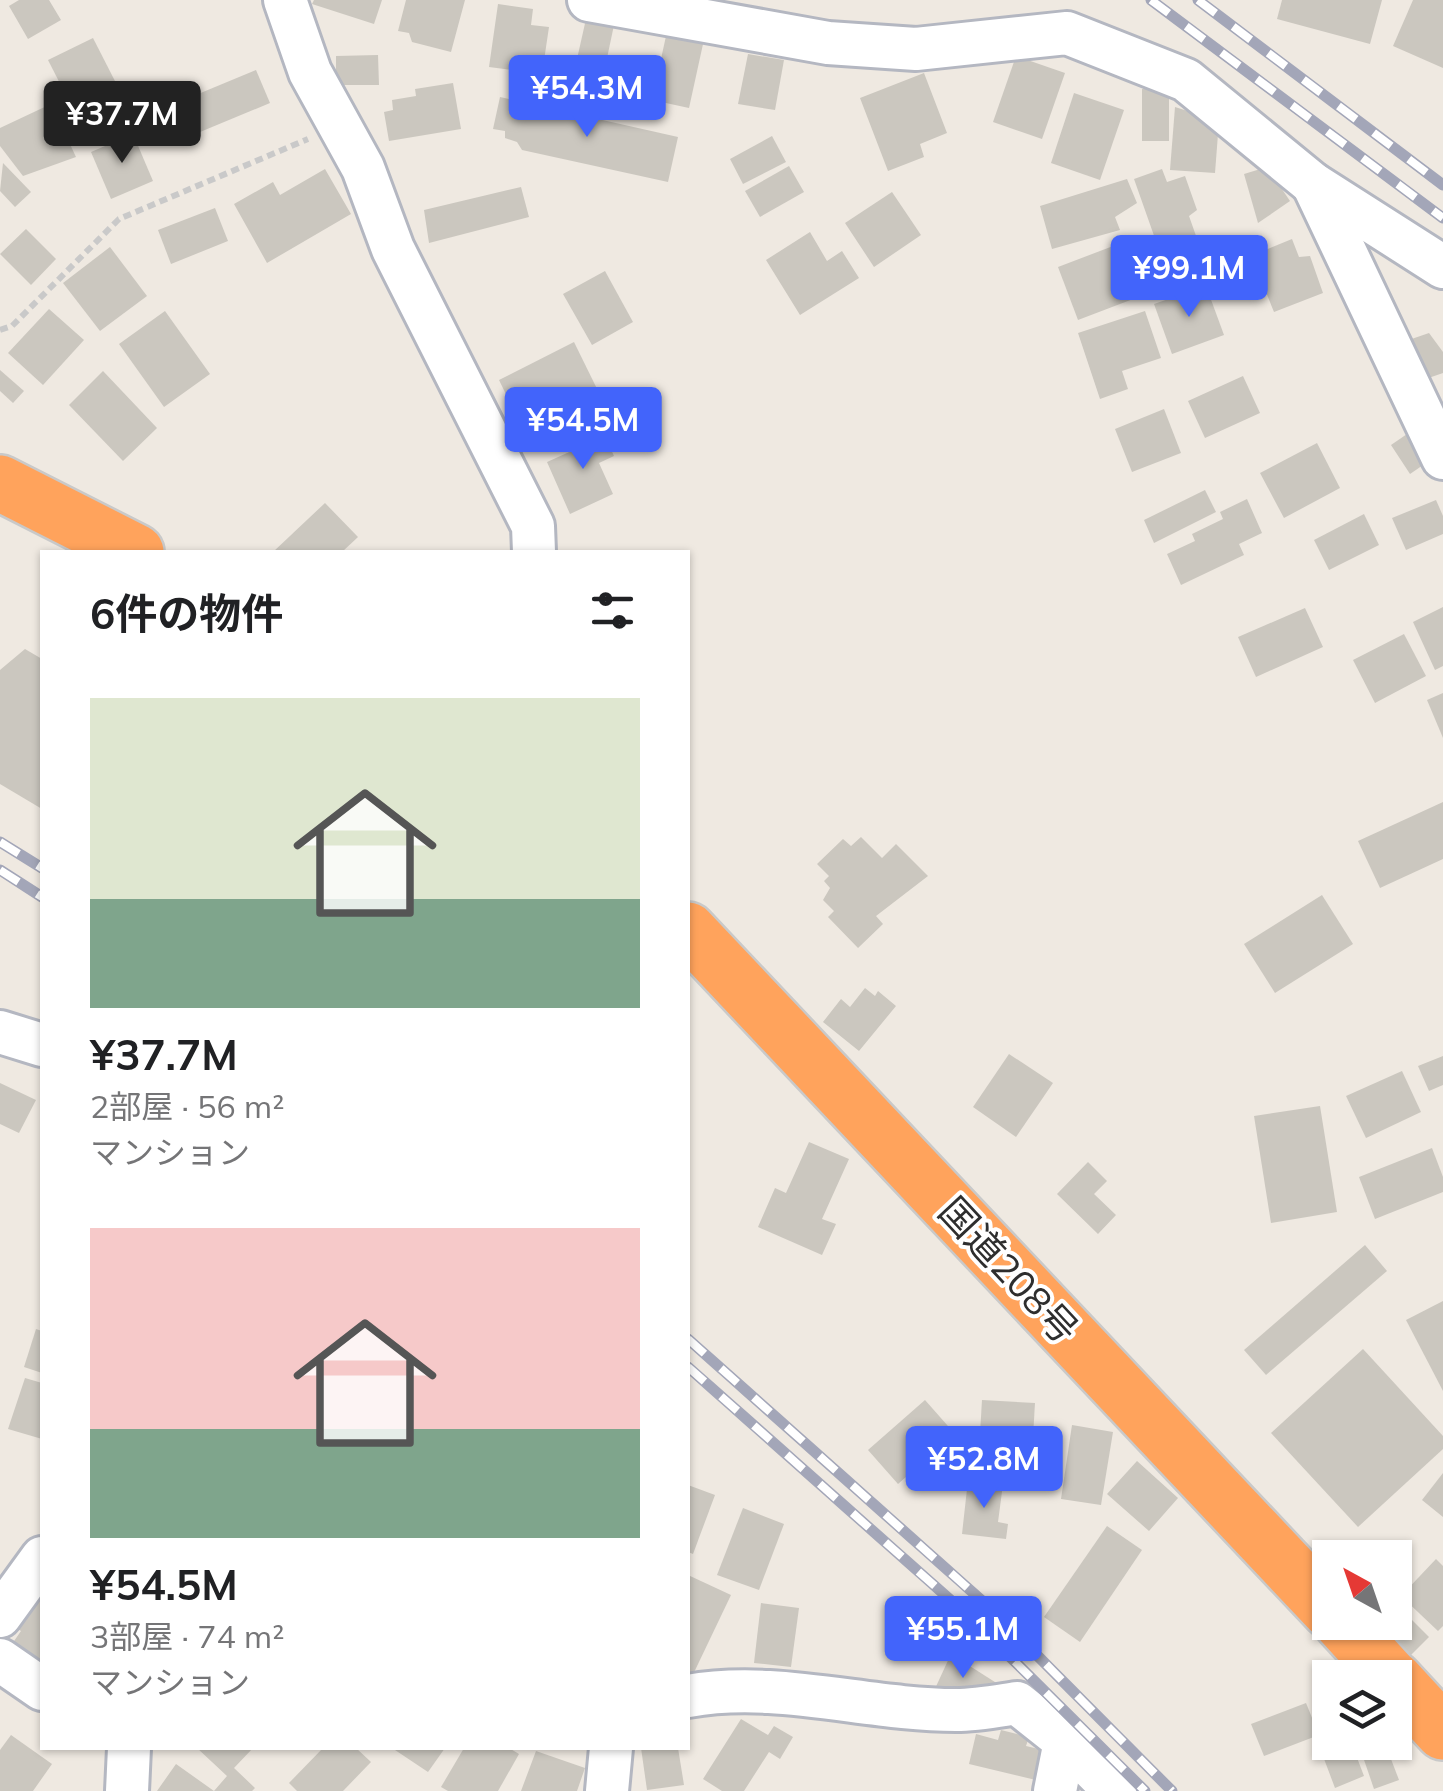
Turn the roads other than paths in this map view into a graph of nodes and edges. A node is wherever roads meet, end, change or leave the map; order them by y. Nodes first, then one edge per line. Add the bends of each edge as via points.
1 (285, 0) edge
2 (589, 0) edge
3 (1312, 184) junction
4 (1443, 267) edge
5 (1443, 458) edge
6 (0, 483) edge
7 (132, 550) edge
8 (534, 550) edge
9 (690, 932) edge
10 (0, 1032) edge
11 (40, 1045) edge
12 (40, 1561) edge
13 (1312, 1592) edge
14 (0, 1616) edge
15 (1360, 1640) edge
16 (0, 1660) edge
17 (40, 1688) edge
18 (1417, 1693) edge
19 (690, 1696) edge
20 (1065, 1741) junction
21 (130, 1750) edge
22 (611, 1750) edge
23 (127, 1791) edge
24 (607, 1791) edge
25 (1055, 1791) edge
26 (1115, 1791) edge

1 - 8 street via 310,72 342,125 393,249 533,526
2 - 3 street via 828,42 916,50 1067,33 1186,80
3 - 4 street
3 - 5 street
6 - 7 highway
9 - 13 highway, 国道208号
10 - 11 street
12 - 14 street
15 - 18 highway
16 - 17 street
19 - 20 street via 809,1694 956,1710 1017,1703
20 - 25 street
20 - 26 street
21 - 23 street
22 - 24 street

